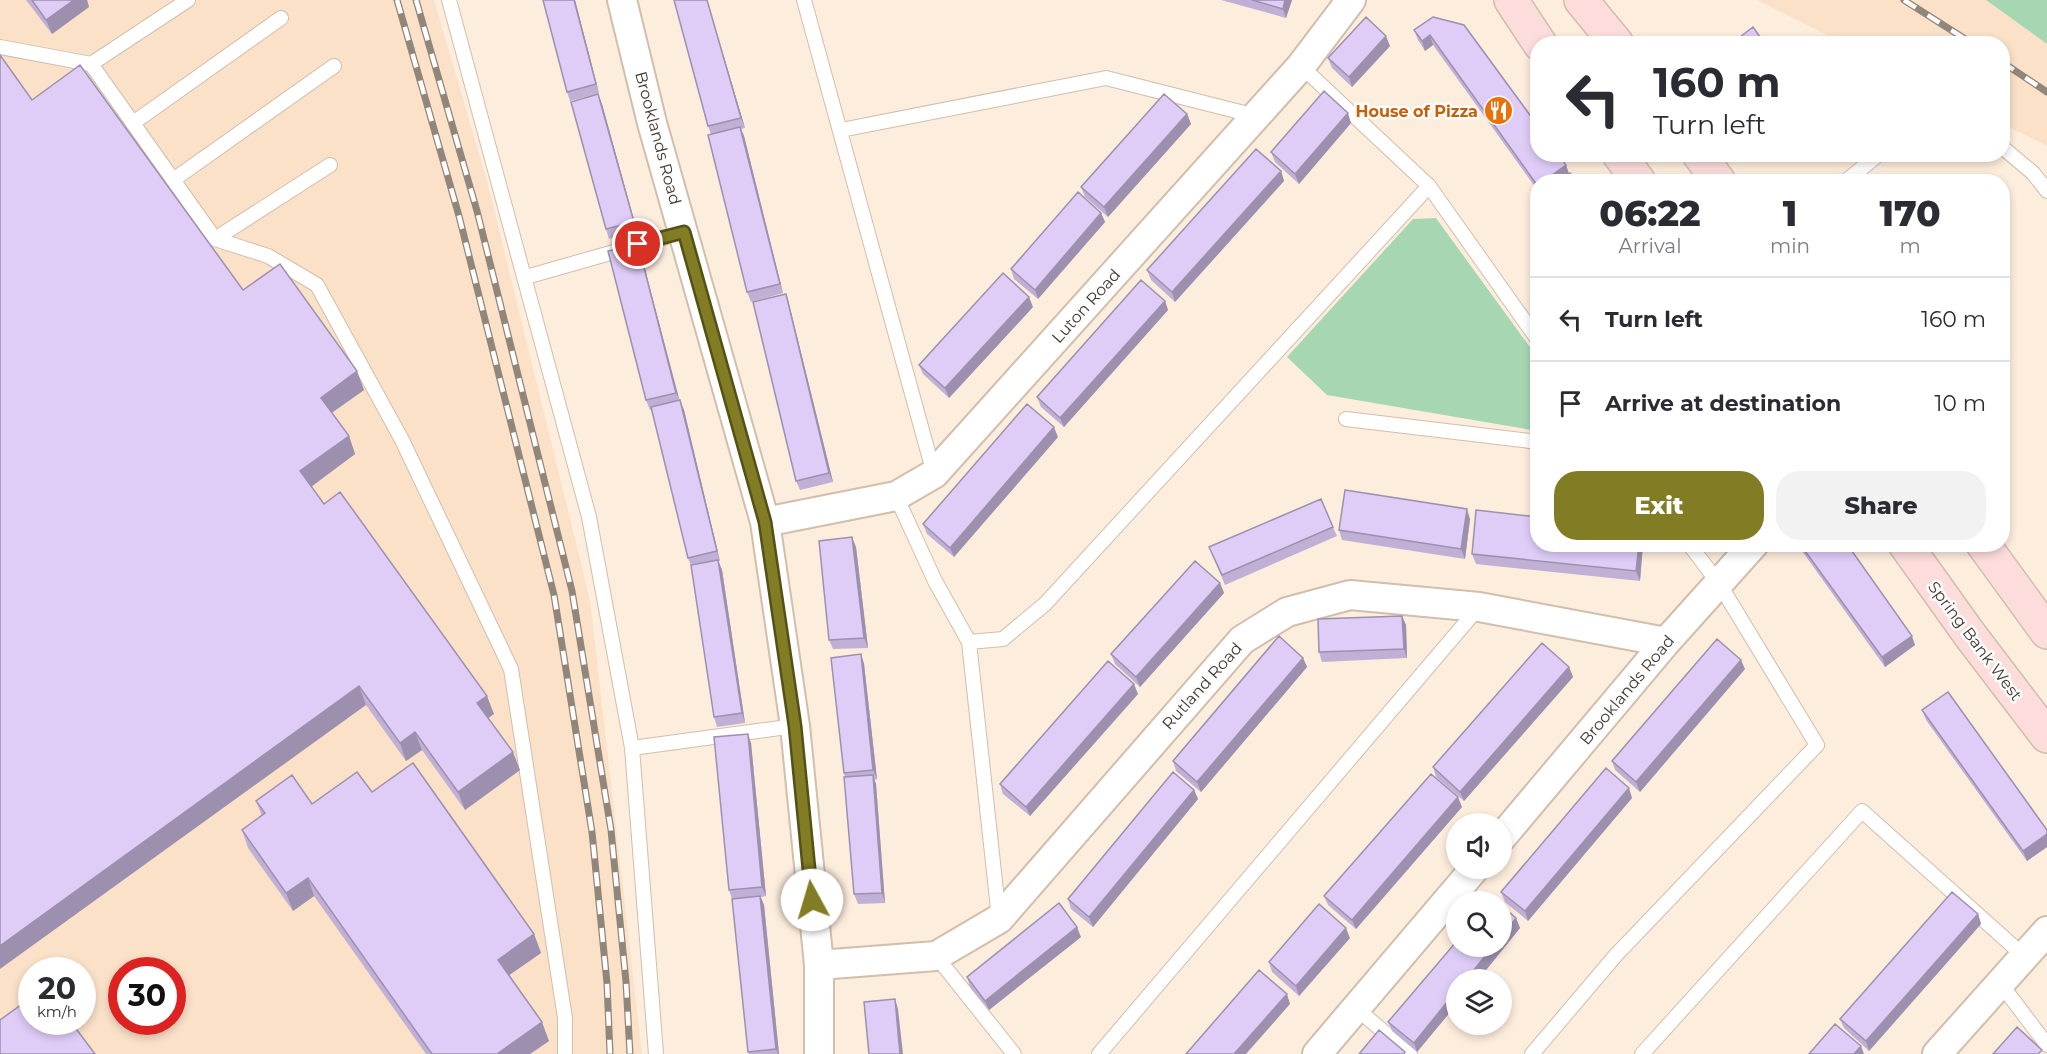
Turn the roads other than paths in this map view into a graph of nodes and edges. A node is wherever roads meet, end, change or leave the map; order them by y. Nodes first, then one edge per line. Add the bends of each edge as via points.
1 (188, 0) edge
2 (449, 0) edge
3 (622, 0) edge
4 (804, 0) edge
5 (1351, 0) edge
6 (1581, 0) edge
7 (1509, 1) edge
8 (281, 18) dead end
9 (1534, 36) edge
10 (1610, 36) edge
11 (0, 47) edge
12 (91, 64) junction
13 (334, 66) dead end
14 (1301, 66) junction
15 (1256, 116) junction
16 (133, 123) junction
17 (841, 130) junction
18 (2010, 154) edge
19 (1870, 162) edge
20 (330, 165) dead end
21 (1855, 174) edge
22 (173, 180) junction
23 (1429, 186) junction
24 (2047, 191) edge
25 (684, 232) junction
26 (215, 239) junction
27 (526, 277) junction
28 (1530, 329) edge
29 (1346, 419) dead end
30 (1530, 441) edge
31 (934, 474) junction
32 (896, 496) junction
33 (765, 522) junction
34 (1695, 552) edge
35 (1747, 552) edge
36 (1911, 552) edge
37 (1989, 552) edge
38 (1720, 585) junction
39 (1479, 607) junction
40 (2045, 623) edge
41 (969, 642) junction
42 (1666, 642) junction
43 (795, 726) junction
44 (2047, 736) edge
45 (632, 748) junction
46 (1512, 825) edge
47 (1466, 879) edge
48 (999, 918) junction
49 (2047, 931) edge
50 (936, 956) junction
51 (2024, 956) junction
52 (819, 965) junction
53 (2000, 982) junction
54 (1357, 1009) junction
55 (2047, 1045) edge
56 (565, 1054) edge
57 (656, 1054) edge
58 (819, 1054) edge
59 (1014, 1054) edge
60 (1099, 1054) edge
61 (1317, 1054) edge
62 (1410, 1054) edge
63 (1532, 1054) edge
64 (1642, 1054) edge
65 (1937, 1054) edge

1 - 12 lane
2 - 27 lane
3 - 25 street, Brooklands Road
4 - 17 lane
5 - 14 street, Luton Road
6 - 10 street
7 - 9 street
8 - 16 lane
11 - 12 lane
12 - 16 lane
13 - 22 lane
14 - 15 street, Luton Road
14 - 23 lane
15 - 17 lane via 1106,78
15 - 31 street, Luton Road
16 - 22 lane
17 - 31 lane
18 - 24 lane
19 - 21 lane
20 - 26 lane
22 - 26 lane
23 - 28 lane
23 - 41 lane via 1045,604 1003,639
25 - 27 lane
25 - 33 street, Brooklands Road
26 - 56 lane via 268,256 317,285 402,440 511,669 565,1018
27 - 45 lane via 589,516
29 - 30 lane
31 - 32 street, Luton Road
32 - 33 street, Luton Road
32 - 41 lane via 935,581
33 - 43 street, Brooklands Road
34 - 38 lane
35 - 38 street, Brooklands Road
36 - 44 street, Spring Bank West
37 - 40 street
38 - 42 street, Brooklands Road
38 - 63 lane via 1817,746 1616,955
39 - 42 street, Rutland Road
39 - 48 street, Rutland Road via 1350,595 1287,612 1242,640
39 - 60 lane
41 - 48 lane
42 - 46 street, Brooklands Road
43 - 45 lane
43 - 52 street, Brooklands Road
45 - 57 lane
47 - 54 street
48 - 50 street, Rutland Road
49 - 51 street
50 - 52 street, Rutland Road
50 - 59 lane
51 - 53 street
51 - 64 lane via 1862,811
52 - 58 street, Brooklands Road
53 - 55 lane
53 - 65 street
54 - 61 street
54 - 62 lane

